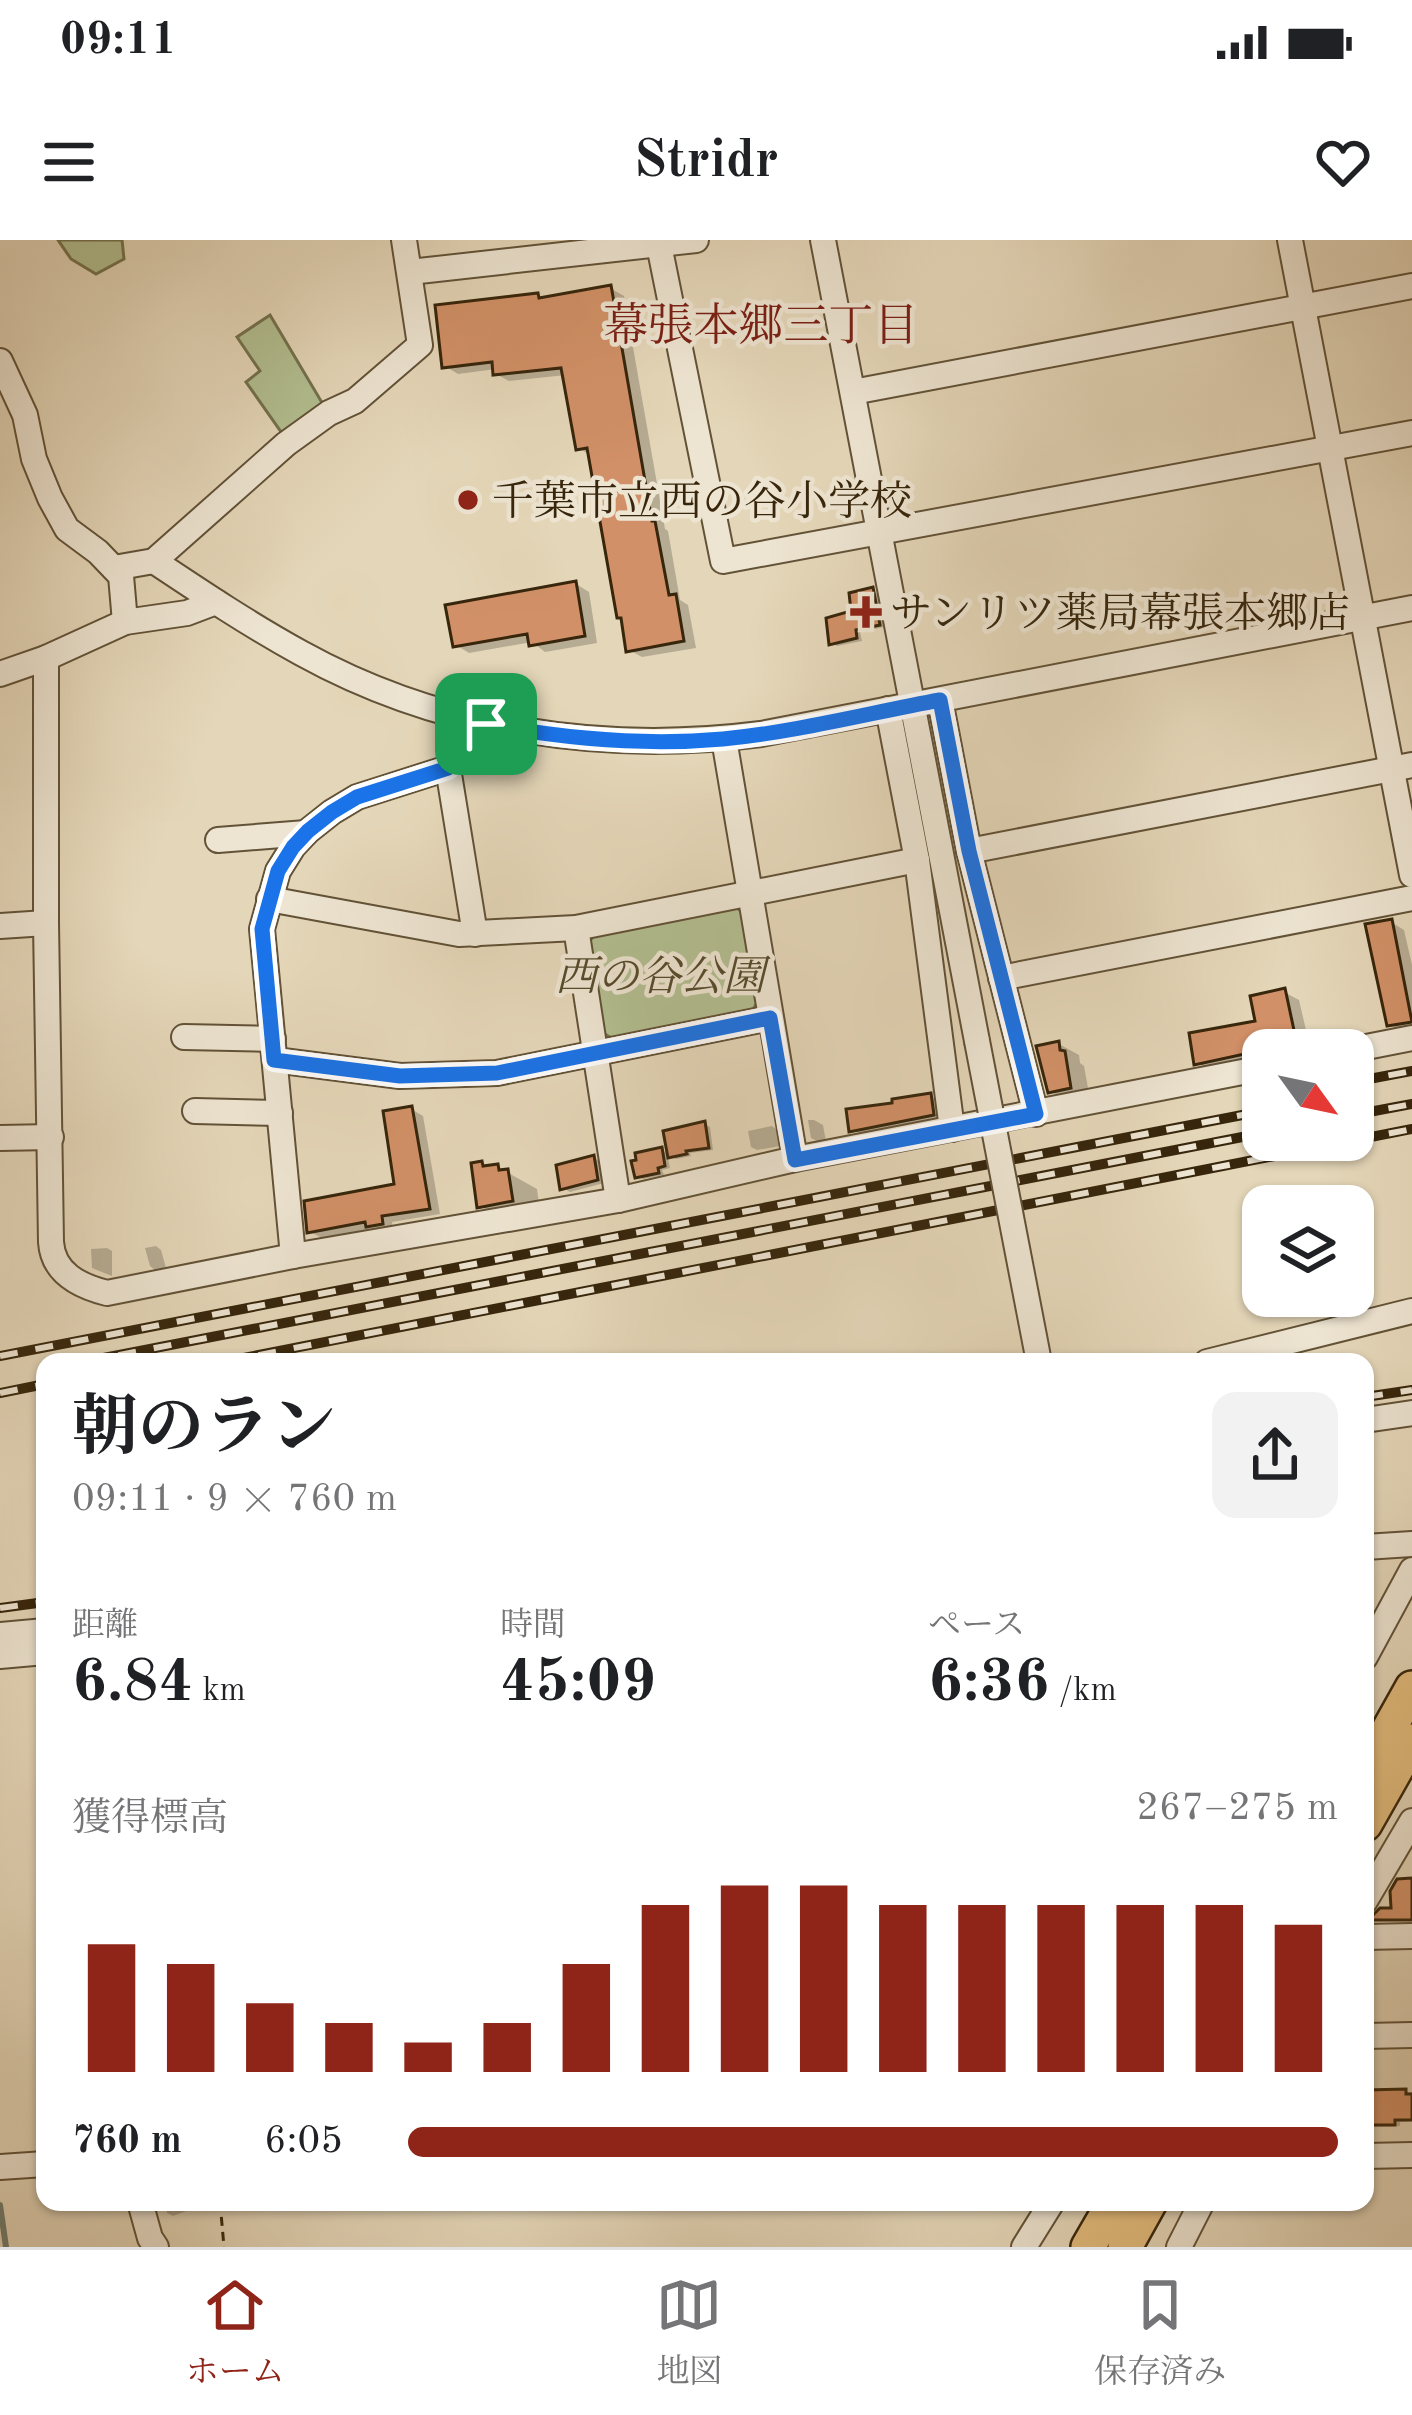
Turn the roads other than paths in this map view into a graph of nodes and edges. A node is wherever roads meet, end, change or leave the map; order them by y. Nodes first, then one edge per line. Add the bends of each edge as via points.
1 (404, 240) edge
2 (696, 240) edge
3 (823, 240) edge
4 (1290, 240) edge
5 (659, 244) junction
6 (410, 272) junction
7 (1412, 286) edge
8 (1304, 307) junction
9 (0, 361) edge
10 (853, 392) junction
11 (8, 395) edge
12 (1412, 433) edge
13 (1330, 448) junction
14 (880, 534) junction
15 (154, 561) junction
16 (114, 568) junction
17 (216, 602) junction
18 (1412, 608) edge
19 (1363, 617) junction
20 (125, 622) junction
21 (46, 658) junction
22 (0, 674) edge
23 (940, 700) junction
24 (901, 707) junction
25 (486, 724) junction
26 (724, 739) junction
27 (1402, 767) edge
28 (448, 768) junction
29 (306, 833) junction
30 (218, 840) dead end
31 (969, 851) junction
32 (916, 860) junction
33 (1412, 875) edge
34 (750, 893) junction
35 (269, 898) junction
36 (1412, 898) edge
37 (46, 922) junction
38 (0, 926) edge
39 (576, 928) junction
40 (475, 934) junction
41 (1001, 978) junction
42 (770, 1018) junction
43 (184, 1037) dead end
44 (1412, 1038) edge
45 (1374, 1045) edge
46 (274, 1049) junction
47 (596, 1053) junction
48 (1242, 1072) edge
49 (195, 1111) dead end
50 (280, 1113) junction
51 (1036, 1114) junction
52 (952, 1129) junction
53 (50, 1137) junction
54 (0, 1138) edge
55 (795, 1160) junction
56 (618, 1200) junction
57 (293, 1256) junction
58 (1412, 1310) edge
59 (1038, 1353) edge
60 (1242, 1353) edge
61 (1412, 1413) edge
62 (1374, 1419) edge
63 (1412, 1544) edge
64 (1374, 1546) edge
65 (1412, 1570) edge
66 (36, 1632) edge
67 (0, 1635) edge
68 (1374, 1640) edge
69 (36, 1653) edge
70 (0, 1656) edge
71 (1412, 1688) edge
72 (1412, 1741) edge
73 (1374, 1756) edge
74 (1374, 1808) edge
75 (1412, 1822) edge
76 (1374, 1886) edge
77 (1412, 1936) edge
78 (1374, 1937) edge
79 (1412, 2035) edge
80 (1374, 2036) edge
81 (1412, 2155) edge
82 (1374, 2156) edge
83 (142, 2211) edge
84 (1046, 2211) edge
85 (1109, 2211) edge
86 (1145, 2211) edge
87 (1197, 2211) edge
88 (156, 2247) edge
89 (1024, 2247) edge
90 (1088, 2247) edge
91 (1125, 2247) edge
92 (1178, 2247) edge

1 - 6 street
2 - 5 street
3 - 10 street
4 - 8 street
5 - 6 street
5 - 14 street via 723,561
6 - 15 street via 420,344 355,401 286,444
7 - 8 street
8 - 10 street
8 - 13 street
9 - 11 street
10 - 14 street
11 - 16 street via 25,415 34,459 67,529
12 - 13 street
13 - 14 street
13 - 19 street
14 - 24 street
15 - 16 street
15 - 17 street
16 - 20 street
17 - 20 street
17 - 25 street via 340,673
18 - 19 street
19 - 23 street
19 - 27 street
20 - 21 street
21 - 22 street
21 - 37 street
23 - 24 street
23 - 31 street
24 - 26 street
24 - 32 street
24 - 59 street, bridge
25 - 26 street via 625,742
25 - 28 street
26 - 34 street
27 - 31 street
27 - 33 street
28 - 29 street via 357,797
28 - 40 street
29 - 30 street
29 - 35 street
31 - 41 street
32 - 34 street
32 - 52 street
34 - 39 street
34 - 42 street
35 - 40 street
35 - 46 street via 262,929
36 - 41 street
37 - 38 street
37 - 53 street
39 - 40 street
39 - 47 street
41 - 51 street
42 - 47 street
42 - 55 street
43 - 46 street
44 - 45 street
46 - 47 street via 400,1076 497,1073
46 - 50 street
47 - 56 street
48 - 51 street
49 - 50 street
50 - 57 street
51 - 52 street
52 - 55 street
53 - 54 street
53 - 57 street via 52,1256 88,1288 107,1293
55 - 56 street
56 - 57 street
58 - 60 street
61 - 62 street
63 - 64 street
65 - 68 street
66 - 67 street
69 - 70 street
71 - 73 highway
72 - 74 highway
75 - 76 street
77 - 78 street
79 - 80 street
81 - 82 street
83 - 88 street
84 - 89 street
85 - 90 highway
86 - 91 highway
87 - 92 street

